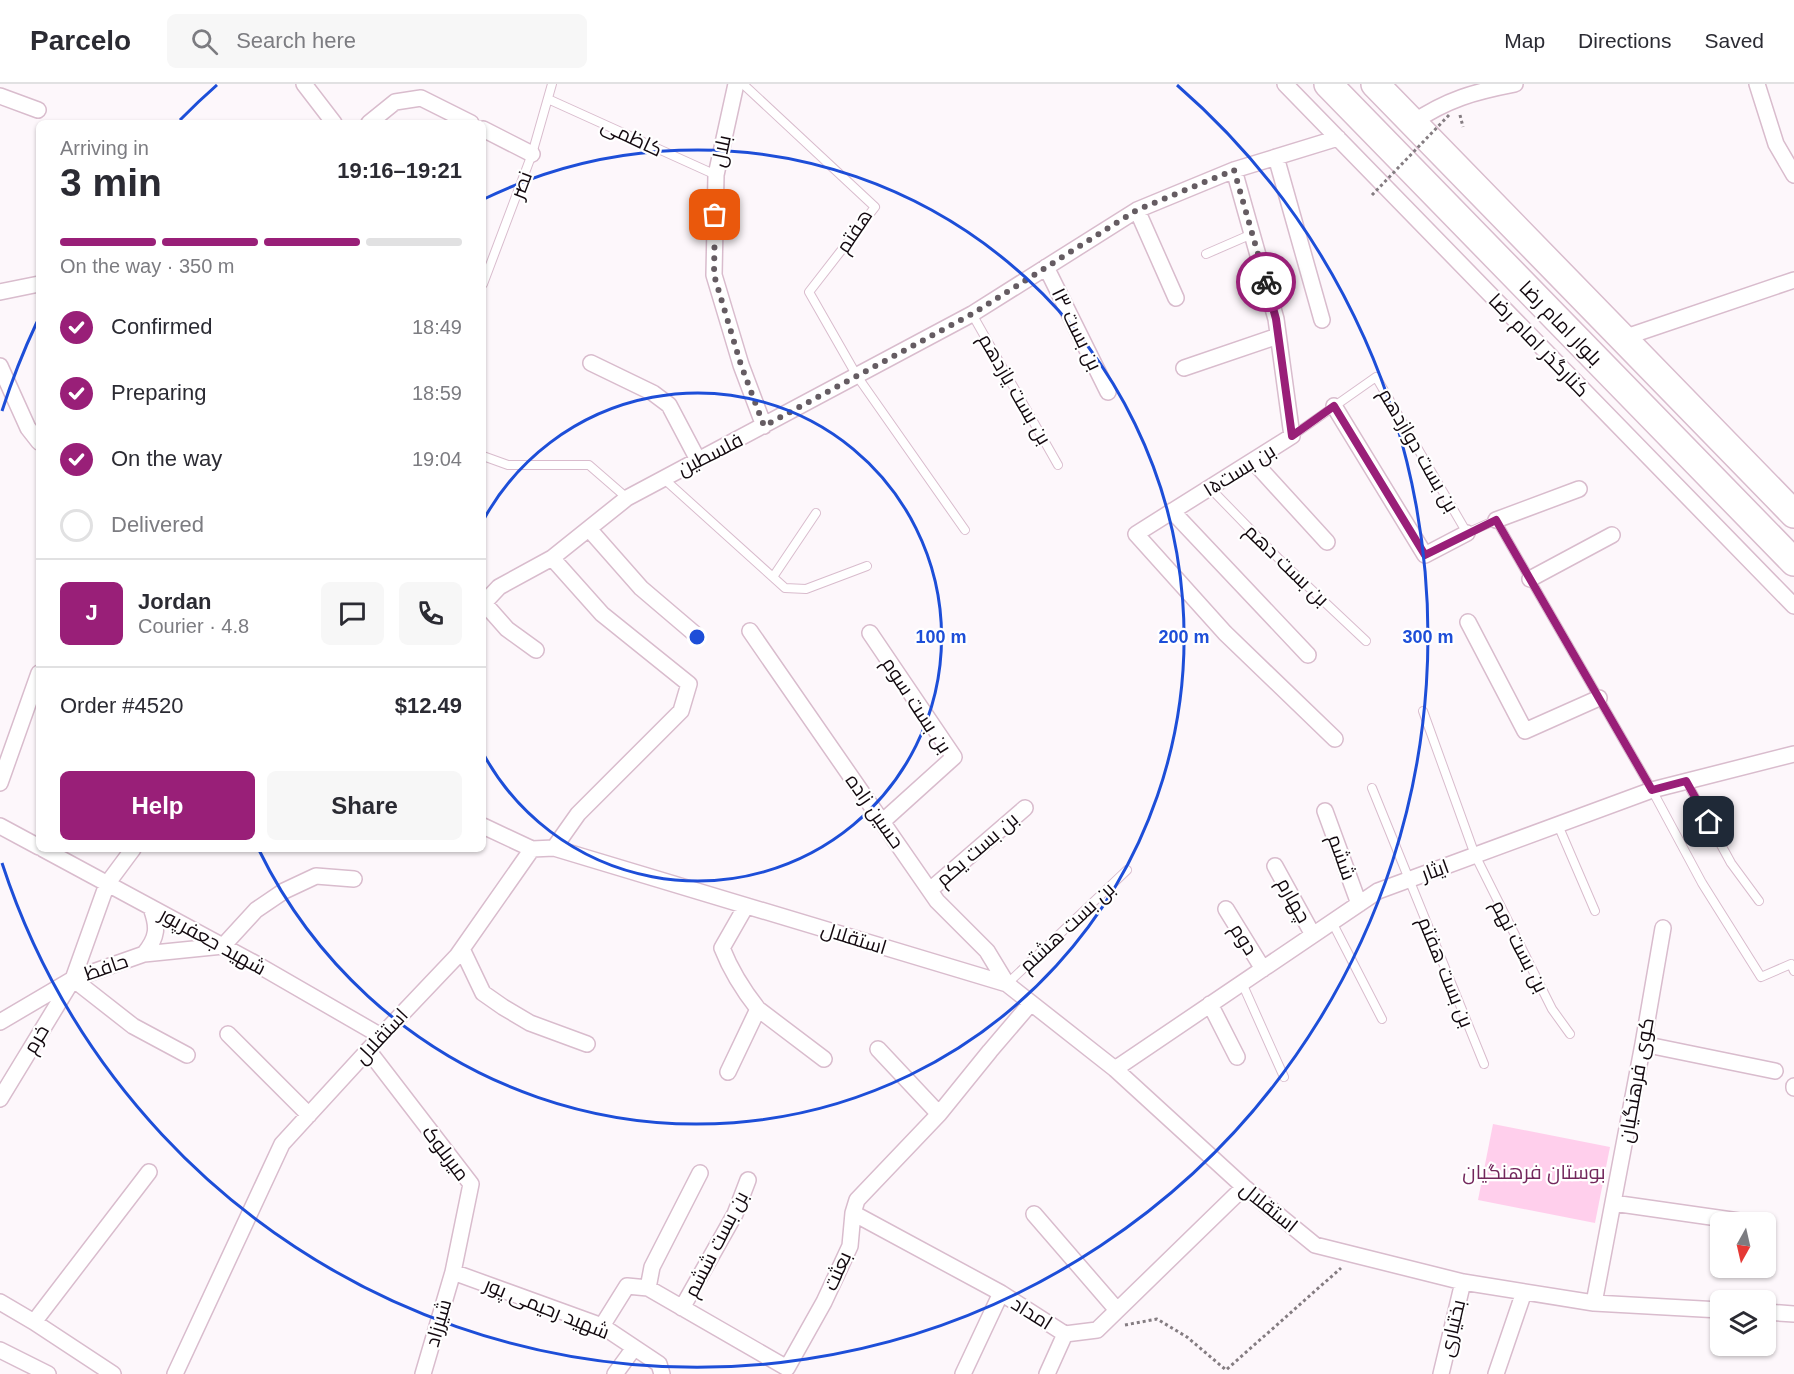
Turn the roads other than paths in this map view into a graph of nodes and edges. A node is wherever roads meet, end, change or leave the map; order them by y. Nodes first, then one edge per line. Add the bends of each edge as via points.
1 (304, 84) edge
2 (552, 84) edge
3 (736, 84) edge
4 (743, 84) edge
5 (1285, 84) edge
6 (1328, 84) edge
7 (1376, 84) edge
8 (1515, 84) edge
9 (1757, 84) edge
10 (0, 96) edge
11 (548, 99) junction
12 (38, 110) dead end
13 (332, 120) edge
14 (373, 120) edge
15 (465, 120) edge
16 (1412, 123) junction
17 (486, 131) edge
18 (1338, 138) junction
19 (532, 154) junction
20 (1276, 157) junction
21 (1234, 170) junction
22 (716, 175) junction
23 (1794, 175) edge
24 (1137, 210) junction
25 (1252, 234) junction
26 (1206, 254) dead end
27 (1046, 267) junction
28 (486, 276) edge
29 (1794, 280) edge
30 (36, 285) edge
31 (0, 292) edge
32 (1176, 298) dead end
33 (972, 314) junction
34 (1322, 320) dead end
35 (1278, 336) junction
36 (1623, 338) junction
37 (591, 363) dead end
38 (0, 366) edge
39 (1184, 368) dead end
40 (857, 376) junction
41 (1108, 392) dead end
42 (1617, 402) junction
43 (1334, 406) junction
44 (764, 426) junction
45 (34, 427) edge
46 (1292, 436) junction
47 (486, 457) edge
48 (698, 460) junction
49 (1253, 461) junction
50 (1058, 465) dead end
51 (663, 478) junction
52 (1210, 488) junction
53 (1580, 489) dead end
54 (627, 498) junction
55 (1172, 512) junction
56 (816, 513) dead end
57 (1794, 514) edge
58 (1496, 520) junction
59 (589, 529) junction
60 (965, 530) dead end
61 (1467, 534) junction
62 (1612, 535) dead end
63 (1752, 541) junction
64 (1327, 542) dead end
65 (552, 558) junction
66 (1794, 562) edge
67 (867, 566) dead end
68 (773, 577) junction
69 (1530, 579) junction
70 (486, 601) edge
71 (1794, 606) edge
72 (486, 607) edge
73 (1468, 622) dead end
74 (750, 631) dead end
75 (870, 633) dead end
76 (695, 634) dead end
77 (1366, 641) dead end
78 (536, 650) dead end
79 (1308, 655) dead end
80 (36, 681) edge
81 (1599, 698) junction
82 (1423, 711) dead end
83 (1335, 739) dead end
84 (1794, 754) edge
85 (1686, 781) junction
86 (0, 783) edge
87 (1372, 788) dead end
88 (1652, 790) junction
89 (1025, 808) dead end
90 (1325, 811) dead end
91 (882, 822) junction
92 (1558, 825) junction
93 (0, 826) edge
94 (486, 827) edge
95 (36, 845) edge
96 (554, 848) junction
97 (532, 849) junction
98 (48, 852) edge
99 (131, 852) edge
100 (1475, 855) junction
101 (1275, 866) dead end
102 (1127, 870) dead end
103 (354, 879) dead end
104 (1409, 879) junction
105 (107, 884) junction
106 (930, 890) junction
107 (1759, 901) dead end
108 (1359, 904) junction
109 (746, 906) junction
110 (151, 908) junction
111 (1226, 909) dead end
112 (1595, 911) dead end
113 (1332, 922) junction
114 (1663, 928) dead end
115 (1313, 935) junction
116 (223, 946) junction
117 (462, 949) junction
118 (144, 954) junction
119 (1263, 969) junction
120 (1794, 971) edge
121 (73, 979) junction
122 (1242, 982) junction
123 (1007, 984) junction
124 (1031, 1003) junction
125 (1210, 1005) junction
126 (758, 1009) junction
127 (1382, 1019) dead end
128 (0, 1022) edge
129 (228, 1034) dead end
130 (1570, 1034) dead end
131 (381, 1036) junction
132 (587, 1044) dead end
133 (1643, 1044) junction
134 (878, 1049) dead end
135 (368, 1050) junction
136 (187, 1055) dead end
137 (1237, 1057) dead end
138 (824, 1059) dead end
139 (1484, 1064) dead end
140 (1115, 1069) junction
141 (1775, 1071) dead end
142 (728, 1072) dead end
143 (1284, 1077) dead end
144 (0, 1099) edge
145 (939, 1114) junction
146 (309, 1115) junction
147 (149, 1172) dead end
148 (700, 1173) dead end
149 (748, 1180) dead end
150 (1244, 1187) junction
151 (1613, 1203) junction
152 (852, 1213) junction
153 (1034, 1214) dead end
154 (1710, 1217) edge
155 (453, 1272) junction
156 (1463, 1282) junction
157 (648, 1288) junction
158 (1524, 1292) junction
159 (1001, 1293) junction
160 (0, 1302) edge
161 (1594, 1303) junction
162 (682, 1308) junction
163 (1710, 1309) edge
164 (1117, 1310) junction
165 (1776, 1313) edge
166 (1794, 1314) edge
167 (34, 1322) junction
168 (602, 1326) junction
169 (1065, 1334) junction
170 (634, 1348) junction
171 (0, 1350) edge
172 (48, 1374) edge
173 (113, 1374) edge
174 (175, 1374) edge
175 (423, 1374) edge
176 (615, 1374) edge
177 (662, 1374) edge
178 (963, 1374) edge
179 (1047, 1374) edge
180 (1441, 1374) edge
181 (1496, 1374) edge

1 - 13 street
2 - 11 lane, نصر
3 - 22 street, بلال
4 - 40 lane, هفتم via 875,207 809,292
5 - 18 street, کنارگذر امام رضا
6 - 42 highway, بلوار امام رضا
7 - 16 highway, بلوار امام رضا
8 - 16 street via 1457,98
9 - 23 street via 1776,144
10 - 12 street
11 - 19 lane, نصر
11 - 22 lane, کاظمی
14 - 15 street via 395,102 421,98
16 - 36 highway, بلوار امام رضا
17 - 19 street
18 - 20 street, فلسطین
18 - 42 street, کنارگذر امام رضا
19 - 28 lane, نصر
20 - 21 street, فلسطین
20 - 34 street
21 - 24 street, فلسطین
21 - 25 street, بن بست۱۵
22 - 44 street, بلال via 714,275
24 - 27 street, فلسطین
24 - 32 street
25 - 26 lane
25 - 35 street, بن بست۱۵
27 - 33 street, فلسطین
27 - 41 street, بن بست ۱۳
29 - 36 street
30 - 31 street
33 - 40 street, فلسطین
33 - 50 lane, بن بست یازدهم
35 - 39 street
35 - 46 street, بن بست۱۵
36 - 57 highway, بلوار امام رضا
37 - 48 street via 669,405
38 - 45 street
40 - 44 street, فلسطین
40 - 60 lane
42 - 63 highway, بلوار امام رضا
43 - 46 lane, بن بست دوازدهم
43 - 61 street via 1425,555
43 - 61 lane, بن بست دوازدهم via 1376,377
44 - 48 street, فلسطین
46 - 49 street, بن بست۱۵
47 - 54 lane via 508,465 589,465
48 - 51 street, فلسطین
49 - 52 street, بن بست۱۵
49 - 64 street
51 - 54 street, فلسطین
51 - 68 lane
52 - 55 street, بن بست۱۵
52 - 77 lane, بن بست دهم
53 - 58 street
54 - 59 street, فلسطین
55 - 79 street
55 - 83 street, بن بست۱۵ via 1136,534 1225,633
56 - 68 lane
58 - 61 lane, بن بست دوازدهم
58 - 69 lane
59 - 65 street, فلسطین
59 - 76 street via 641,588
62 - 69 street
63 - 66 highway, بلوار امام رضا
63 - 71 street
65 - 70 street, فلسطین via 499,587
65 - 96 street via 602,614 688,684 681,711 578,814
67 - 68 lane via 806,589 785,588
69 - 81 lane
72 - 78 street
73 - 81 street via 1525,731
74 - 91 street, حسین زاده
75 - 91 street, بن بست سوم via 954,757
80 - 86 street
81 - 88 lane
82 - 100 lane
84 - 85 street, ایثار
85 - 88 street, ایثار
85 - 107 lane via 1731,863
87 - 104 lane
88 - 92 street, ایثار
88 - 120 lane via 1702,883 1761,977 1791,964
89 - 106 street, بن بست یکم
90 - 108 street, ششم
91 - 106 street, حسین زاده
92 - 100 street, ایثار
92 - 112 lane
93 - 95 street
94 - 97 street
96 - 97 street, استقلال
96 - 109 street, استقلال
97 - 117 street, استقلال
98 - 105 street, شهید جعفرپور
99 - 105 street, خرم
100 - 104 street, ایثار
100 - 130 lane, بن بست نهم via 1552,1009
101 - 115 street, چهارم
102 - 123 lane, بن بست هشتم
103 - 116 street via 316,876 284,891 256,910
104 - 108 street, ایثار via 1378,891
104 - 139 lane, بن بست هفتم
105 - 110 street, شهید جعفرپور
105 - 121 street, خرم
106 - 123 street, حسین زاده via 987,951
108 - 113 street, ایثار
109 - 123 street, استقلال
109 - 126 street via 722,948 742,990
110 - 116 street, شهید جعفرپور
110 - 118 street via 156,932
111 - 119 street, دوم
113 - 115 street, ایثار
113 - 127 lane
114 - 133 street, کوی فرهنگیان
115 - 119 street, ایثار
116 - 118 street, حافظ
116 - 131 street, شهید جعفرپور
117 - 131 street, استقلال
117 - 132 street via 483,993 530,1023
118 - 121 street, حافظ
119 - 122 street, ایثار
121 - 128 street, حافظ
121 - 136 street via 133,1026
121 - 144 street, خرم
122 - 125 street, ایثار
122 - 143 lane
123 - 124 street, استقلال
124 - 140 street, استقلال
124 - 145 street, بعثت
125 - 137 street
125 - 140 street, ایثار
126 - 138 street
126 - 142 street
129 - 146 street
131 - 135 street, استقلال
133 - 141 street
133 - 151 street, کوی فرهنگیان
134 - 145 street
135 - 146 street, استقلال
135 - 155 street, میربلوک via 471,1184
140 - 150 street, استقلال
145 - 152 street, بعثت via 857,1200
146 - 174 street, استقلال via 282,1144
147 - 167 street
148 - 157 street via 652,1267
149 - 162 street, بن بست ششم via 735,1214
150 - 156 street, استقلال via 1315,1245
150 - 164 street
151 - 154 street
151 - 161 street, کوی فرهنگیان
152 - 159 street, امداد
152 - 162 street, بعثت via 850,1246 787,1368
153 - 164 street
155 - 168 street, شهید رحیمی پور
155 - 175 street, شیرزاد
156 - 158 street, استقلال
156 - 180 street, بختیاری
157 - 162 street, بعثت
157 - 168 street via 627,1286
158 - 161 street, استقلال
158 - 181 street
159 - 169 street, امداد
159 - 178 street
160 - 167 street
161 - 163 street, استقلال
164 - 169 street, امداد via 1097,1330
165 - 166 street
167 - 173 street
168 - 170 street, شهید رحیمی پور
169 - 179 street
170 - 176 street
170 - 177 street, شهید رحیمی پور via 659,1364
171 - 172 street

